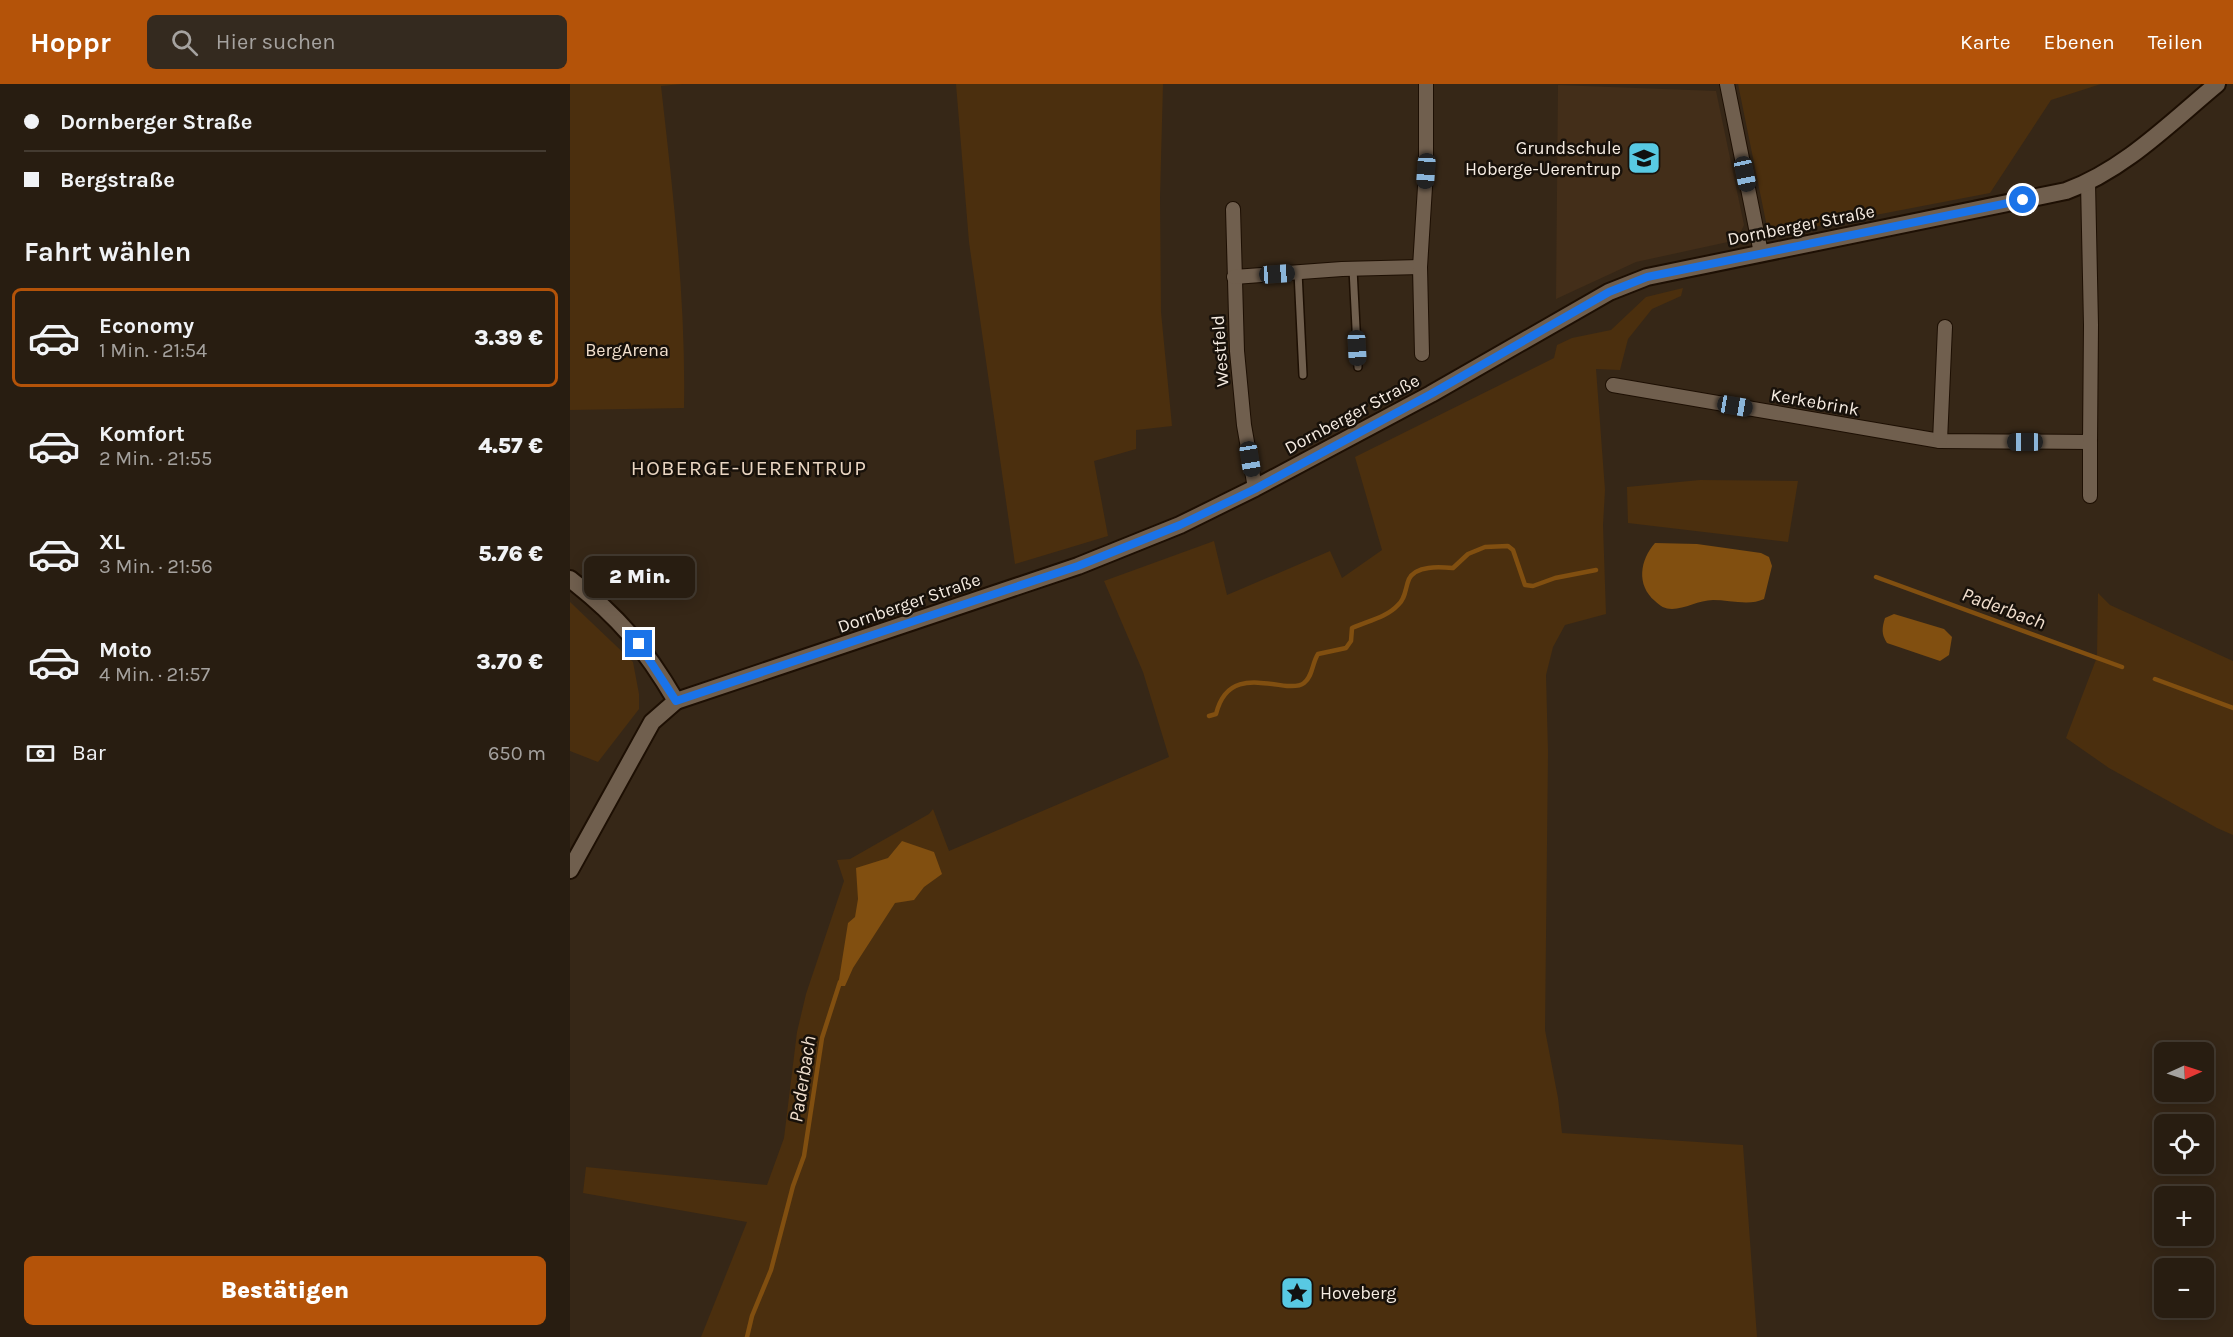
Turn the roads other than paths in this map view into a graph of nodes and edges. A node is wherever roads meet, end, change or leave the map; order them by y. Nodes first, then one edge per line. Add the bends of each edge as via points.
1 (1426, 84) edge
2 (1727, 84) edge
3 (2217, 84) edge
4 (2088, 183) junction
5 (1233, 209) dead end
6 (1761, 253) junction
7 (1420, 267) junction
8 (1353, 269) junction
9 (1298, 272) junction
10 (1234, 277) junction
11 (1945, 327) dead end
12 (1422, 354) dead end
13 (1358, 367) dead end
14 (1303, 375) dead end
15 (1613, 385) dead end
16 (1940, 441) junction
17 (2090, 442) junction
18 (1255, 489) junction
19 (2090, 496) dead end
20 (570, 579) edge
21 (676, 701) junction
22 (570, 870) edge

1 - 7 street
2 - 6 street
3 - 4 street, Dornberger Straße via 2131,154
4 - 6 street, Dornberger Straße via 2066,191
4 - 17 street
5 - 10 street, Westfeld
6 - 18 street, Dornberger Straße via 1664,272 1609,292
7 - 8 street
7 - 12 street
8 - 9 street
8 - 13 lane
9 - 10 street
9 - 14 lane
10 - 18 street, Westfeld via 1244,425
11 - 16 street
15 - 16 street, Kerkebrink
16 - 17 street, Kerkebrink
17 - 19 street
18 - 21 street, Dornberger Straße via 1180,525 1078,566
20 - 21 street via 608,609 629,632
21 - 22 street, Dornberger Straße via 652,722

